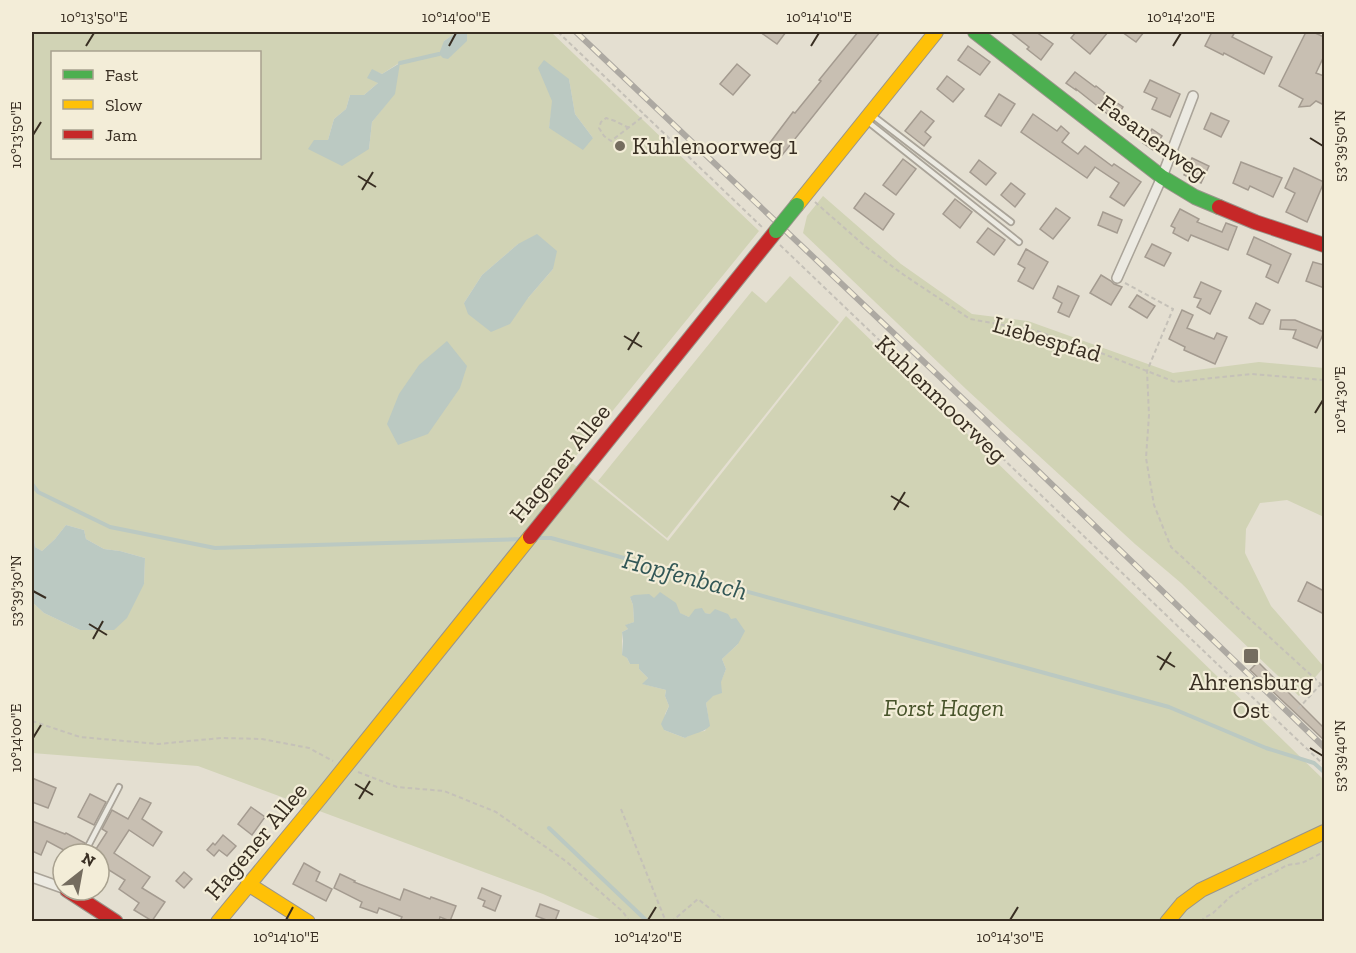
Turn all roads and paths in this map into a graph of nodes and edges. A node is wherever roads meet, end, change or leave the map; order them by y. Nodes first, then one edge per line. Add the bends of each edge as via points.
1 (558, 32) edge
2 (936, 32) edge
3 (975, 32) edge
4 (1193, 96) dead end
5 (645, 115) junction
6 (868, 116) junction
7 (629, 128) junction
8 (1162, 177) junction
9 (801, 200) junction
10 (1011, 222) dead end
11 (774, 234) junction
12 (1019, 242) dead end
13 (1324, 245) edge
14 (1117, 278) joint
15 (1147, 371) junction
16 (1324, 380) edge
17 (1321, 684) junction
18 (1324, 687) edge
19 (1298, 709) dead end
20 (32, 721) edge
21 (1324, 765) edge
22 (345, 767) junction
23 (119, 787) dead end
24 (621, 809) dead end
25 (1324, 832) edge
26 (90, 842) edge
27 (1324, 852) edge
28 (32, 877) edge
29 (51, 884) edge
30 (248, 884) junction
31 (86, 902) edge
32 (116, 921) edge
33 (218, 921) edge
34 (308, 921) edge
35 (630, 921) edge
36 (666, 921) edge
37 (671, 921) edge
38 (730, 921) edge
39 (1167, 921) edge
40 (1201, 921) edge

1 - 5 path, Kuhlenmoorweg
2 - 6 street, Hagener Allee
3 - 8 street, Fasanenweg
4 - 8 street
5 - 7 path
5 - 11 path, Kuhlenmoorweg
6 - 9 street, Hagener Allee
6 - 10 lane
6 - 12 lane
7 - 7 path via 611,141 599,128 606,118
8 - 13 street, Fasanenweg via 1195,197
8 - 14 street
9 - 11 street, Hagener Allee, bridge
9 - 15 path, Liebespfad via 970,319 1037,331
11 - 21 path, Kuhlenmoorweg
11 - 22 street, Hagener Allee
14 - 15 path via 1173,309
15 - 16 path, Liebespfad via 1175,382 1251,374
15 - 17 path via 1146,458 1154,506 1171,547
17 - 18 path
17 - 19 path
20 - 22 path via 81,736 158,744 220,738 262,739 309,747
22 - 30 street, Hagener Allee
22 - 35 path via 397,788 444,791 496,812 567,862
23 - 26 lane
24 - 36 path
25 - 39 street via 1201,891 1185,901
27 - 40 path via 1255,881
28 - 29 street
30 - 33 street, Hagener Allee
30 - 34 street
31 - 32 street
37 - 38 path via 698,899

